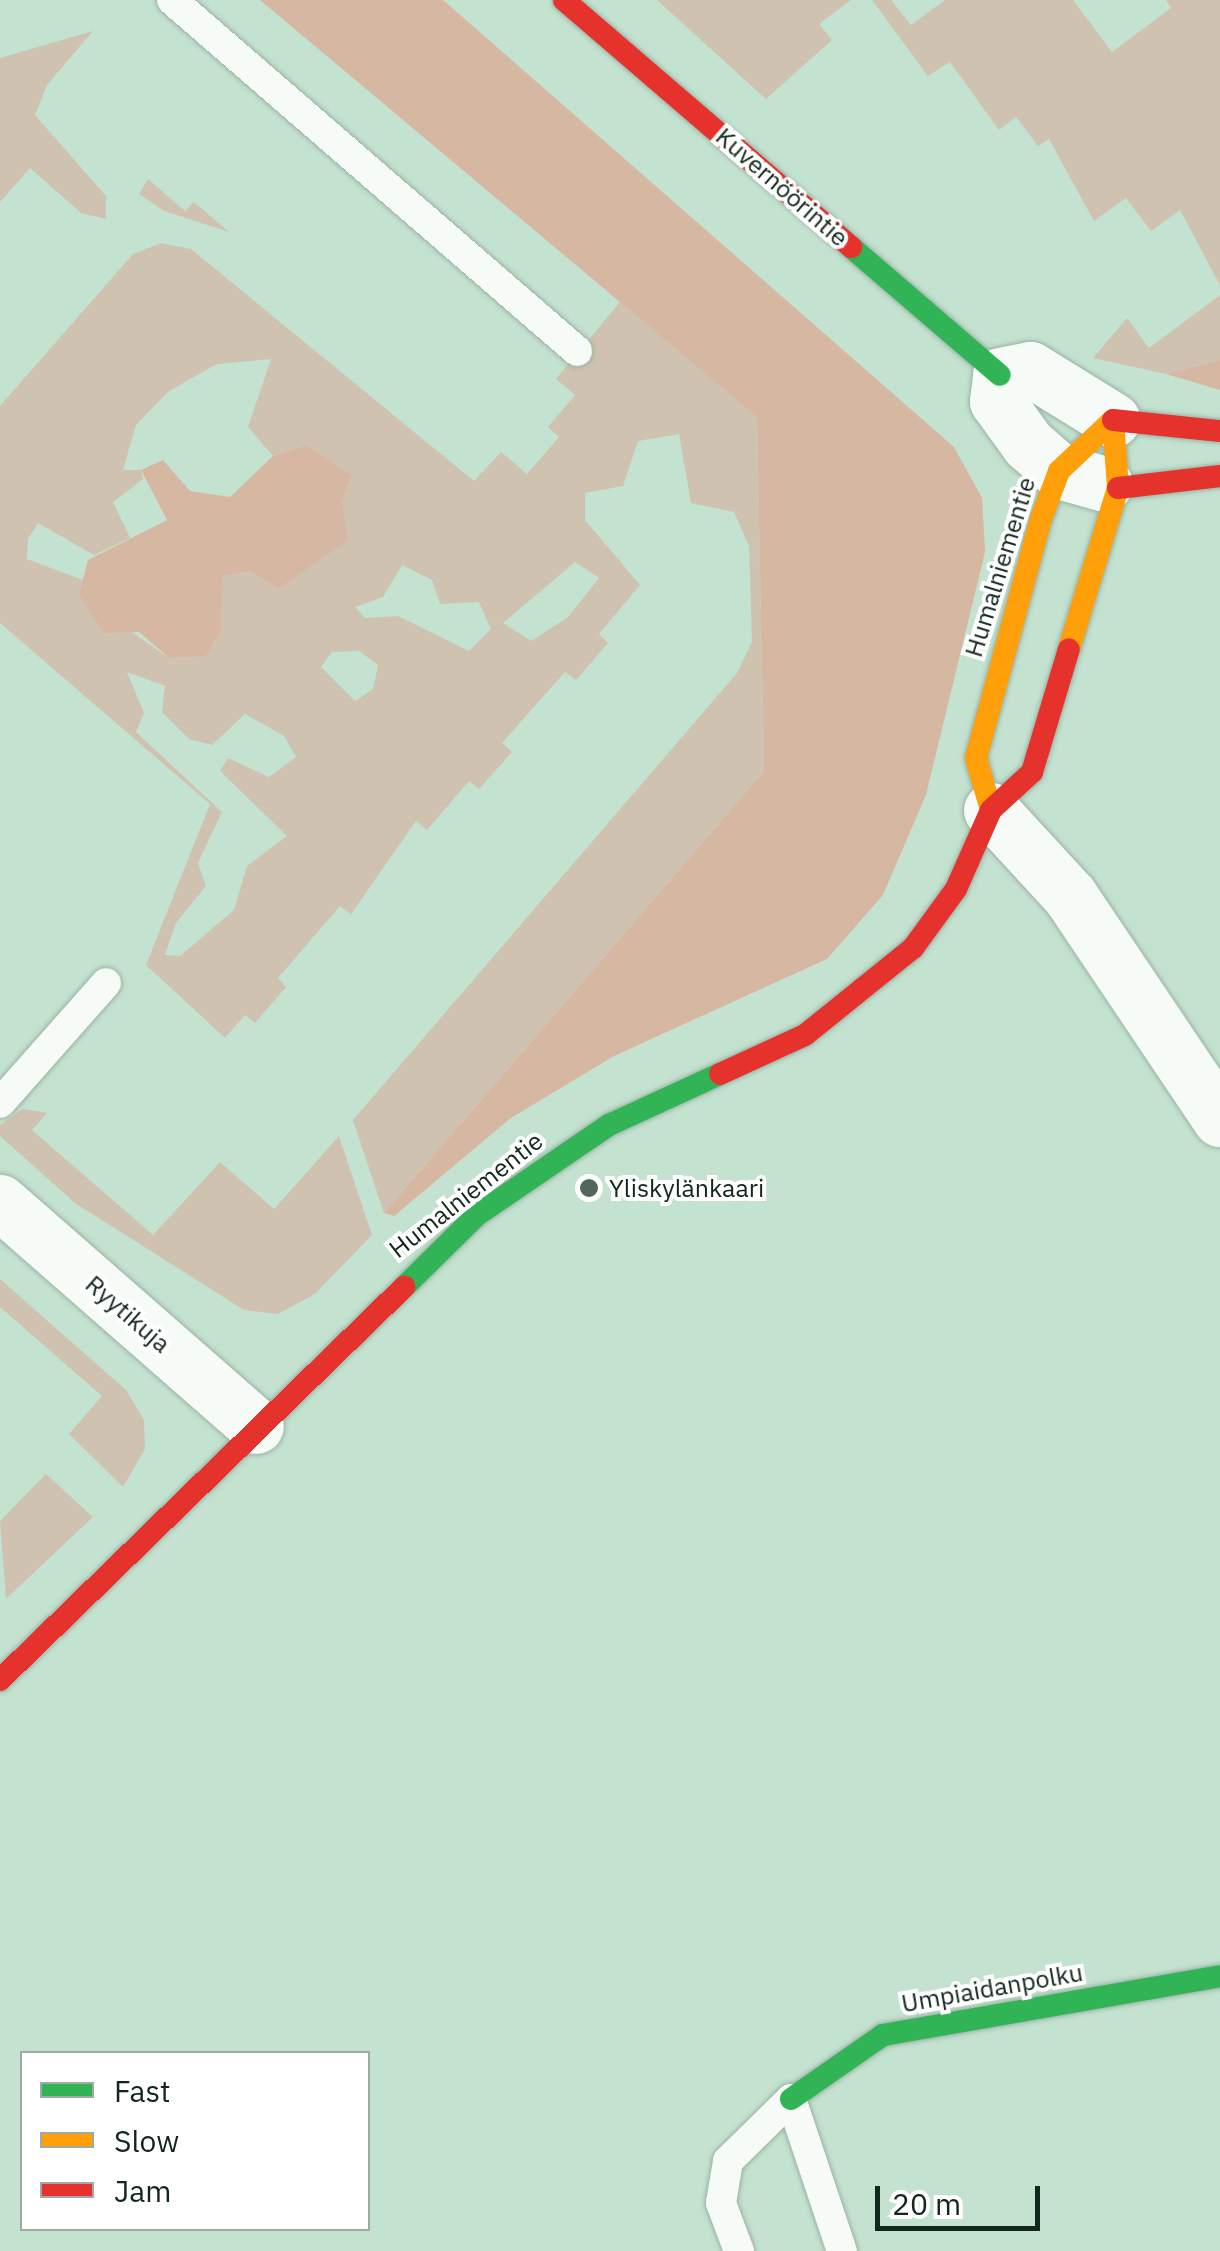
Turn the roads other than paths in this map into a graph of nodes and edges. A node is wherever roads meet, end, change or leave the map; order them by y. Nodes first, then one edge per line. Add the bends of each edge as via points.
1 (172, 0) edge
2 (564, 0) edge
3 (576, 351) dead end
4 (1000, 375) junction
5 (1113, 420) junction
6 (1220, 432) edge
7 (1059, 471) junction
8 (1220, 476) edge
9 (1118, 488) junction
10 (991, 810) junction
11 (106, 983) dead end
12 (0, 1103) edge
13 (1220, 1118) edge
14 (0, 1202) edge
15 (256, 1426) junction
16 (0, 1680) edge
17 (1220, 1976) edge
18 (792, 2099) junction
19 (739, 2251) edge
20 (842, 2251) edge

1 - 3 lane via 181,17
2 - 4 street, Kuvernöörintie
4 - 5 street via 1030,369
4 - 7 street via 996,401
5 - 6 street
5 - 7 street, Humalniementie
5 - 9 street, Humalniementie
7 - 9 street
7 - 10 street, Humalniementie via 976,758
8 - 9 street
9 - 10 street, Humalniementie via 1032,772
10 - 13 street via 1070,896
10 - 15 street, Humalniementie via 956,889 866,991 805,1034 664,1096 549,1163 405,1276
11 - 12 lane
14 - 15 street, Ryytikuja
15 - 16 street, Humalniementie
17 - 18 street, Umpiaidanpolku via 882,2035
18 - 19 lane via 728,2160 722,2202
18 - 20 lane

